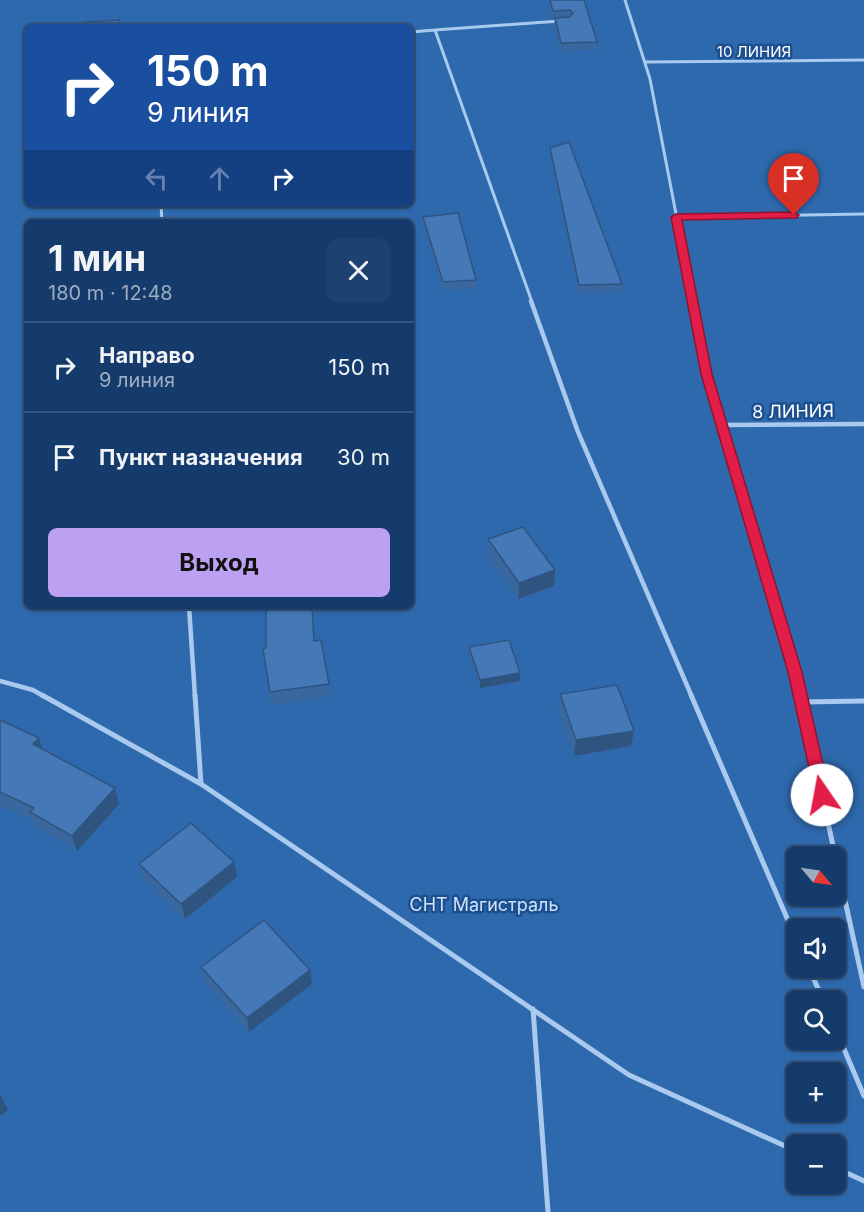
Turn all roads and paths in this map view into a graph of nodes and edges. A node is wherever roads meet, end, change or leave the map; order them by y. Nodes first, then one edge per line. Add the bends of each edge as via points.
1 (625, 0) edge
2 (569, 21) edge
3 (435, 30) junction
4 (414, 32) edge
5 (864, 60) edge
6 (645, 62) junction
7 (864, 214) edge
8 (676, 217) junction
9 (864, 424) edge
10 (722, 425) junction
11 (189, 609) edge
12 (0, 681) edge
13 (864, 701) edge
14 (802, 702) junction
15 (201, 784) junction
16 (787, 918) edge
17 (864, 987) edge
18 (533, 1009) junction
19 (844, 1050) edge
20 (864, 1096) edge
21 (786, 1146) edge
22 (846, 1173) edge
23 (864, 1181) edge
24 (548, 1212) edge

1 - 6 lane
2 - 3 lane
3 - 4 lane
3 - 16 lane via 578,432
5 - 6 lane, 10 ЛИНИЯ
6 - 8 lane
7 - 8 lane
8 - 10 lane via 707,374
9 - 10 lane, 8 ЛИНИЯ
10 - 14 lane
11 - 15 lane
12 - 15 lane via 33,690
13 - 14 lane
14 - 17 lane
15 - 18 lane
18 - 21 lane via 629,1075
18 - 24 lane
19 - 20 lane
22 - 23 lane

